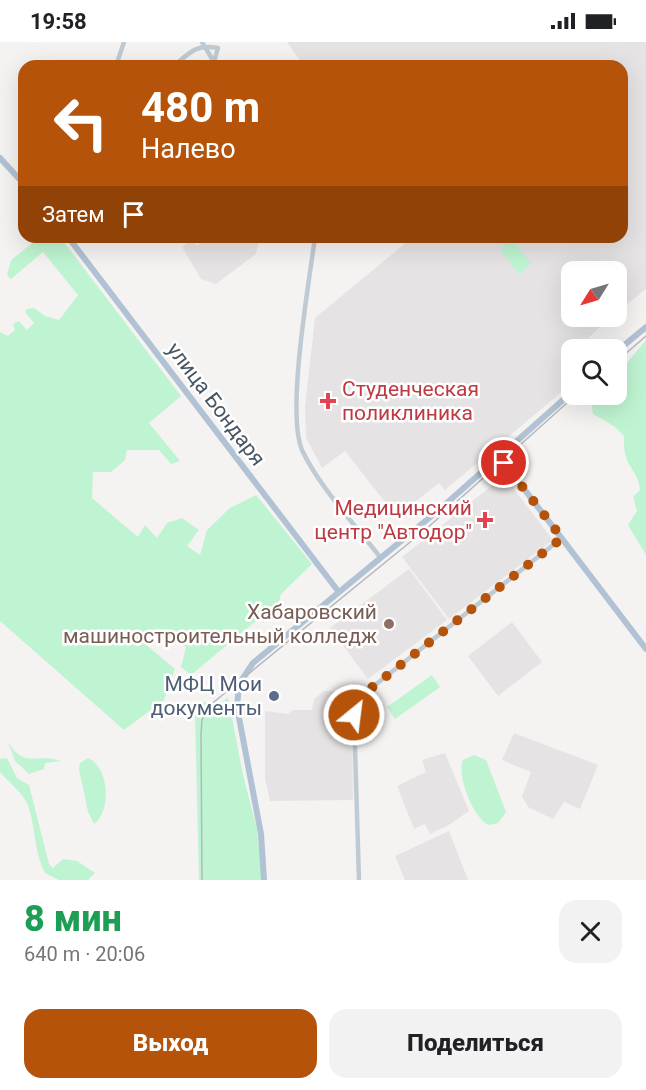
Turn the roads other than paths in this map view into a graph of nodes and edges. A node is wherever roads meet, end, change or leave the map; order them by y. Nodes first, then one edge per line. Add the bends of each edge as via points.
1 (124, 42) edge
2 (203, 44) edge
3 (118, 60) edge
4 (181, 60) edge
5 (213, 60) edge
6 (216, 60) edge
7 (0, 158) edge
8 (18, 178) edge
9 (73, 243) edge
10 (314, 243) edge
11 (646, 327) edge
12 (627, 343) edge
13 (561, 402) edge
14 (499, 456) junction
15 (562, 538) junction
16 (380, 557) junction
17 (338, 591) junction
18 (646, 649) edge
19 (264, 880) edge
20 (359, 880) edge

1 - 3 street
2 - 4 street
2 - 5 street
2 - 6 street via 218,48
7 - 8 main road
9 - 17 main road, улица Бондаря
10 - 16 street via 296,424 302,449 313,469
11 - 12 main road
13 - 14 main road
14 - 15 main road
14 - 16 main road
15 - 18 main road
15 - 20 street via 356,700
16 - 17 main road
17 - 19 main road via 253,663 239,684 238,718 261,834

